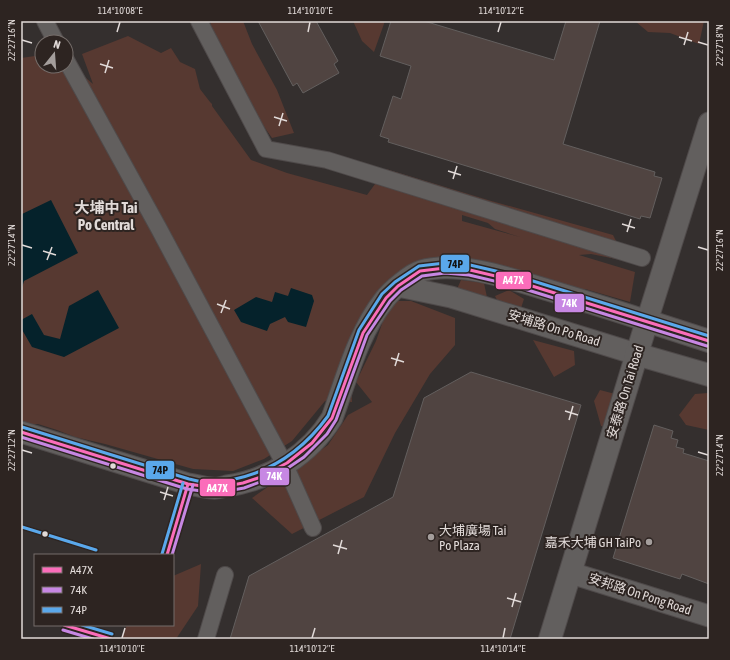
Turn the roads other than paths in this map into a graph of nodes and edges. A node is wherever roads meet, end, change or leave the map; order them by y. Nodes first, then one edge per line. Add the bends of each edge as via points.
1 (45, 21) edge
2 (199, 21) edge
3 (52, 34) edge
4 (74, 74) edge
5 (709, 123) edge
6 (642, 258) dead end
7 (398, 286) junction
8 (647, 321) junction
9 (709, 341) edge
10 (636, 354) junction
11 (709, 376) edge
12 (21, 432) edge
13 (285, 465) junction
14 (313, 528) dead end
15 (571, 572) junction
16 (225, 576) dead end
17 (709, 616) edge
18 (206, 639) edge
19 (550, 639) edge

1 - 3 street
2 - 6 street via 266,149 327,160
4 - 13 street
5 - 8 street, 安泰路 On Tai Road
7 - 8 street via 420,271 445,268 470,270 531,285
7 - 10 street, 安埔路 On Po Road via 451,296
7 - 13 street via 386,298 363,333 332,418 325,430
8 - 9 street
8 - 10 street, 安泰路 On Tai Road
10 - 11 street, 安埔路 On Po Road
10 - 15 street, 安泰路 On Tai Road
12 - 13 street via 188,484 213,488 257,480
13 - 14 street
15 - 17 street, 安邦路 On Pong Road
15 - 19 street, 安泰路 On Tai Road
16 - 18 street

